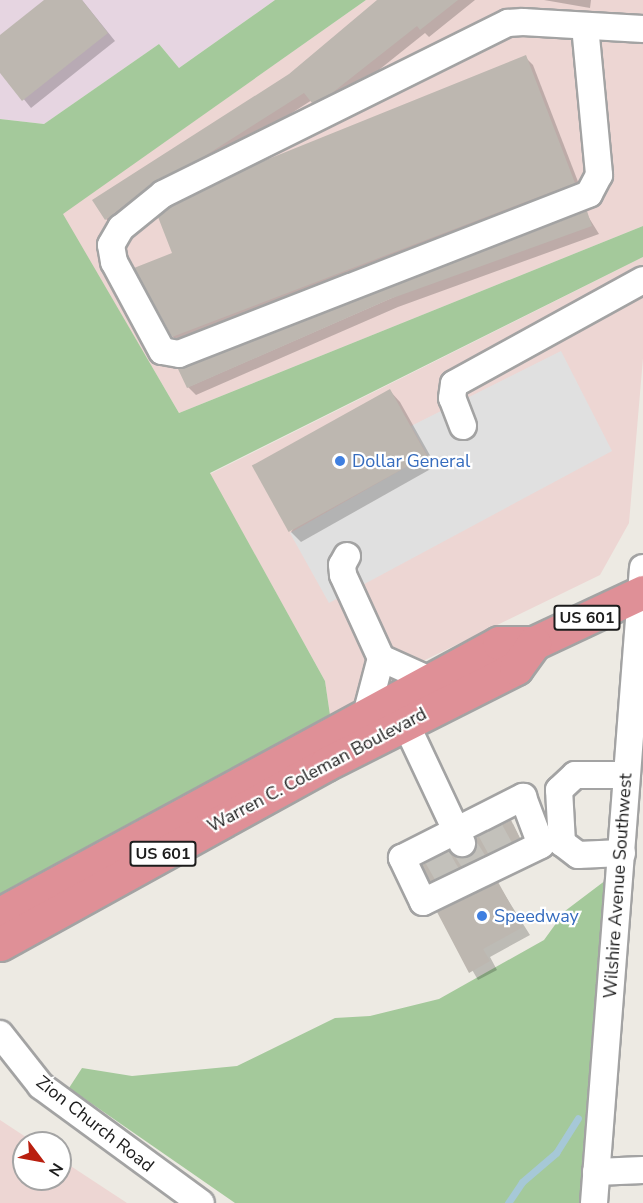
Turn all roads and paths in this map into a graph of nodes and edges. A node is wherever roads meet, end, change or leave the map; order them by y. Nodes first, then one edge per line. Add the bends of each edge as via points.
1 (585, 26) junction
2 (643, 29) edge
3 (643, 280) edge
4 (463, 426) dead end
5 (347, 556) dead end
6 (642, 584) edge
7 (534, 643) junction
8 (381, 658) junction
9 (432, 681) junction
10 (366, 716) junction
11 (405, 722) junction
12 (626, 775) junction
13 (561, 818) junction
14 (533, 824) junction
15 (633, 826) edge
16 (495, 839) junction
17 (469, 853) junction
18 (622, 854) junction
19 (0, 914) edge
20 (0, 944) edge
21 (0, 1034) edge
22 (643, 1170) edge
23 (596, 1172) junction
24 (201, 1203) edge
25 (594, 1203) edge

1 - 1 street via 508,23 163,194 121,228 111,245 114,262 162,351 178,354 589,194 599,175
1 - 2 street
3 - 4 street via 454,384 452,398
5 - 8 street via 342,565 343,575
6 - 7 highway, Warren C. Coleman Boulevard / US 601
6 - 12 street, Wilshire Avenue Southwest
7 - 9 highway, Warren C. Coleman Boulevard / US 601 via 499,643
7 - 11 highway, Warren C. Coleman Boulevard / US 601 via 516,668
8 - 9 street
8 - 10 street
9 - 10 highway, Warren C. Coleman Boulevard / US 601
10 - 19 highway, Warren C. Coleman Boulevard / US 601
11 - 17 street
11 - 20 highway, Warren C. Coleman Boulevard / US 601
12 - 13 street via 575,775 559,790
12 - 15 street, Wilshire Avenue Southwest
13 - 14 street
13 - 18 street via 562,843 578,855
14 - 16 street via 541,845
14 - 16 street via 523,797
15 - 18 street, Wilshire Avenue Southwest
16 - 17 street
16 - 17 street
17 - 17 street via 442,867
18 - 23 street, Wilshire Avenue Southwest
21 - 24 street, Zion Church Road via 41,1086
22 - 23 street
23 - 25 street, Wilshire Avenue Southwest

